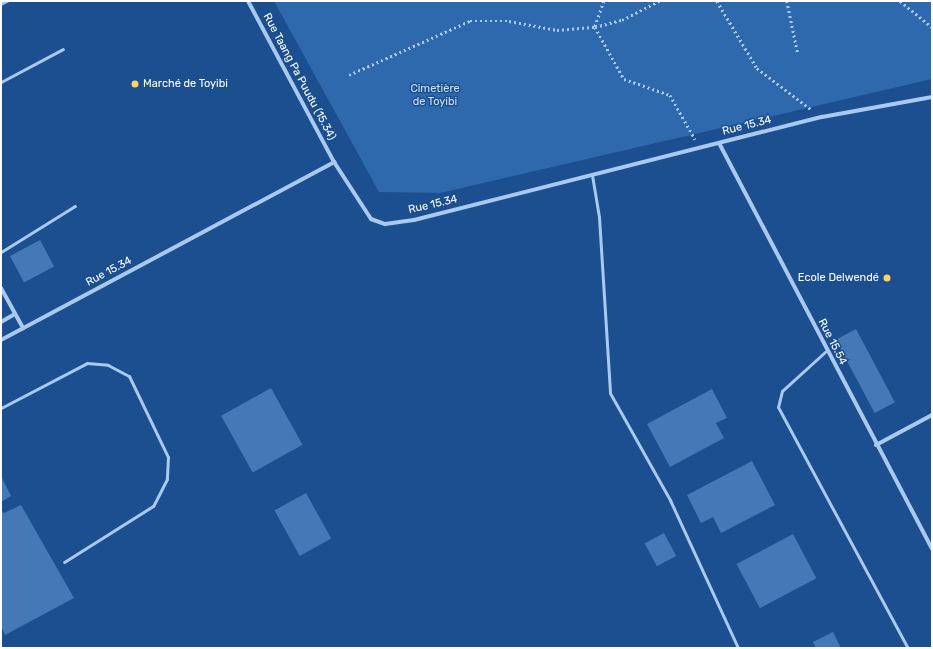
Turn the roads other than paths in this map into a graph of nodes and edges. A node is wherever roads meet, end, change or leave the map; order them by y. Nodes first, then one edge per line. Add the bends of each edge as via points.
1 (7, 1) edge
2 (248, 1) edge
3 (1, 4) edge
4 (63, 49) dead end
5 (1, 82) edge
6 (932, 97) edge
7 (719, 143) junction
8 (334, 162) junction
9 (592, 174) junction
10 (75, 206) dead end
11 (1, 252) edge
12 (1, 288) edge
13 (16, 314) junction
14 (1, 322) edge
15 (23, 328) junction
16 (1, 340) edge
17 (826, 351) junction
18 (1, 408) edge
19 (932, 415) edge
20 (876, 445) junction
21 (932, 548) edge
22 (64, 562) dead end
23 (738, 648) edge
24 (908, 648) edge

1 - 3 street
2 - 8 street, Rue Taang Pa Puudu (15.34)
4 - 5 lane
6 - 7 street, Rue 15.34 via 822,117
7 - 9 street, Rue 15.34
7 - 17 street, Rue 15.54
8 - 9 street, Rue 15.34 via 371,219 385,224 414,220
8 - 15 street, Rue 15.34
9 - 23 lane via 599,217 610,393 670,500
10 - 11 lane
12 - 13 street
13 - 14 street
13 - 15 street
15 - 16 street, Rue 15.34
17 - 20 street, Rue 15.54
17 - 24 lane via 786,386 778,408
18 - 22 lane via 87,363 108,365 129,376 168,457 167,479 153,506
19 - 20 street
20 - 21 street, Rue 15.54

